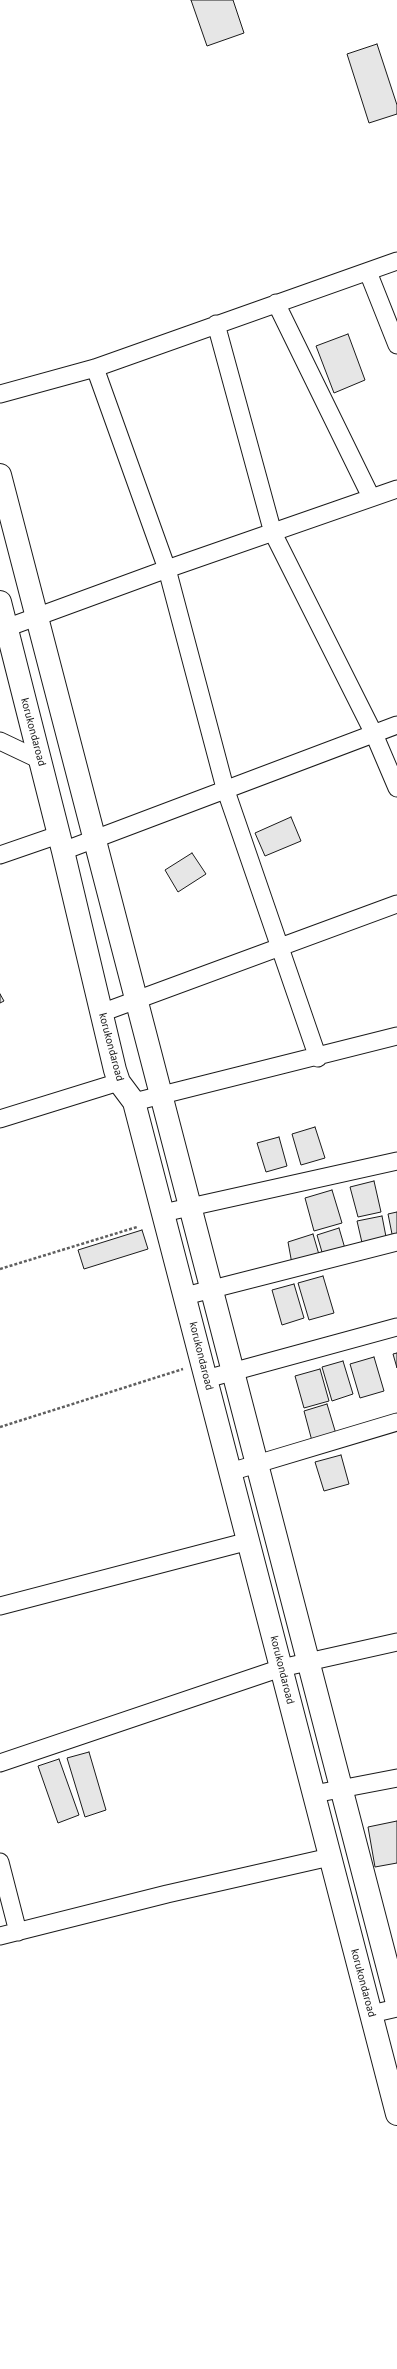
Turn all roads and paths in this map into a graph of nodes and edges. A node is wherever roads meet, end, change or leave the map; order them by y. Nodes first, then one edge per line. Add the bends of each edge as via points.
1 (397, 261) edge
2 (368, 272) junction
3 (276, 303) junction
4 (216, 324) junction
5 (397, 344) edge
6 (95, 368) junction
7 (0, 394) edge
8 (0, 475) edge
9 (397, 489) edge
10 (371, 497) junction
11 (273, 533) junction
12 (168, 569) junction
13 (0, 602) edge
14 (37, 617) junction
15 (6, 628) junction
16 (397, 725) edge
17 (374, 734) junction
18 (0, 741) edge
19 (40, 760) junction
20 (225, 788) junction
21 (397, 788) edge
22 (95, 839) junction
23 (61, 843) junction
24 (0, 855) edge
25 (396, 908) edge
26 (281, 948) junction
27 (137, 1000) junction
28 (102, 1013) junction
29 (397, 1036) edge
30 (318, 1058) junction
31 (119, 1082) junction
32 (161, 1096) junction
33 (134, 1102) junction
34 (0, 1119) edge
35 (397, 1161) edge
36 (190, 1207) junction
37 (164, 1214) junction
38 (137, 1227) dead end
39 (397, 1242) edge
40 (0, 1270) edge
41 (212, 1289) junction
42 (185, 1296) junction
43 (397, 1327) edge
44 (204, 1370) junction
45 (233, 1371) junction
46 (397, 1422) edge
47 (0, 1427) edge
48 (257, 1464) junction
49 (230, 1472) junction
50 (249, 1541) junction
51 (0, 1606) edge
52 (397, 1642) edge
53 (309, 1662) junction
54 (281, 1668) junction
55 (0, 1763) edge
56 (397, 1778) edge
57 (342, 1788) junction
58 (314, 1794) junction
59 (330, 1857) junction
60 (0, 1862) edge
61 (18, 1932) junction
62 (0, 1936) edge
63 (397, 2003) edge
64 (397, 2008) edge
65 (371, 2014) junction
66 (397, 2114) edge

1 - 2 street
2 - 3 street
2 - 5 street
3 - 4 street
3 - 10 street
4 - 6 street
4 - 11 street
6 - 7 street
6 - 12 street
8 - 14 main road
9 - 10 street
10 - 11 street
11 - 12 street
11 - 17 street
12 - 14 street
12 - 20 street
13 - 15 main road, korukondaroad
14 - 15 street
14 - 22 main road
15 - 19 main road, korukondaroad
16 - 17 street
17 - 20 street
17 - 21 street
18 - 19 street
19 - 23 main road, korukondaroad
20 - 22 street
20 - 26 street
22 - 23 street
22 - 27 main road
23 - 24 street
23 - 28 main road, korukondaroad
25 - 26 street
26 - 27 street
26 - 30 street
27 - 28 street
27 - 32 main road
28 - 31 main road, korukondaroad
29 - 30 street
30 - 32 street
31 - 33 main road, korukondaroad
31 - 34 street
32 - 33 street
32 - 36 main road
33 - 37 main road, korukondaroad
35 - 36 street
36 - 37 street
36 - 41 main road
37 - 42 main road, korukondaroad
38 - 40 path
39 - 41 street
41 - 42 street
41 - 45 main road
42 - 44 main road, korukondaroad
43 - 45 street
44 - 45 street
44 - 47 path
44 - 49 main road, korukondaroad
45 - 48 main road
46 - 48 street
48 - 49 street
48 - 53 main road
49 - 50 main road, korukondaroad
50 - 51 street
50 - 54 main road, korukondaroad
52 - 53 street
53 - 54 street
53 - 57 main road
54 - 55 street
54 - 58 main road, korukondaroad
56 - 57 street
57 - 58 street
57 - 63 main road
58 - 59 main road, korukondaroad
59 - 61 street
59 - 65 main road, korukondaroad
60 - 61 street
61 - 62 street
64 - 65 street
65 - 66 main road, korukondaroad

